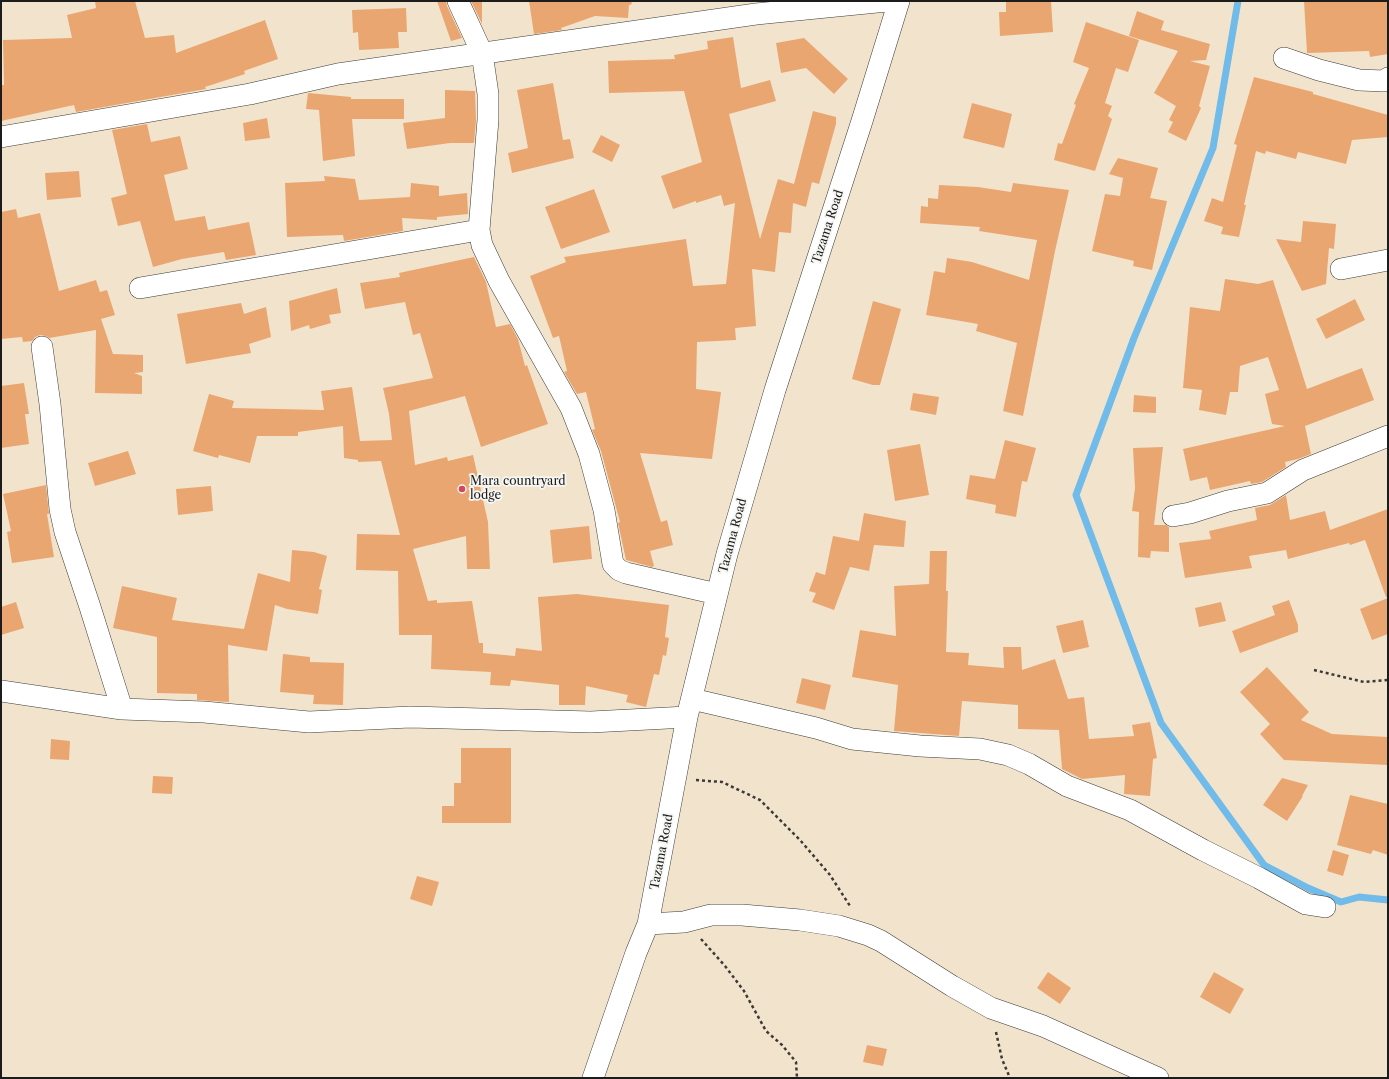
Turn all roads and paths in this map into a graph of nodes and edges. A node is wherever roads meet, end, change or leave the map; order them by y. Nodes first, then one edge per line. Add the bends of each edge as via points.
1 (458, 1) edge
2 (887, 1) edge
3 (899, 1) edge
4 (482, 53) junction
5 (1284, 58) dead end
6 (1388, 78) edge
7 (1, 137) edge
8 (479, 230) junction
9 (1388, 260) edge
10 (1340, 269) dead end
11 (140, 288) dead end
12 (42, 347) dead end
13 (1388, 436) edge
14 (1173, 516) dead end
15 (717, 594) junction
16 (1314, 670) dead end
17 (1388, 680) edge
18 (1, 691) edge
19 (690, 708) junction
20 (122, 709) junction
21 (676, 778) junction
22 (1325, 908) dead end
23 (684, 922) junction
24 (648, 924) junction
25 (868, 935) junction
26 (991, 1008) junction
27 (592, 1078) edge
28 (797, 1078) edge
29 (1010, 1078) edge
30 (1158, 1078) edge

1 - 4 street
2 - 4 street via 756,14
3 - 15 street, Tazama Road via 775,390
4 - 7 street via 338,74 250,94
4 - 8 street via 488,94 488,120
5 - 6 street via 1359,80
8 - 11 street
8 - 15 street via 482,245 499,281 571,408 589,454 604,510 613,564 626,573
9 - 10 street
12 - 20 street via 64,532
13 - 14 street via 1303,470 1267,493
15 - 19 street, Tazama Road
16 - 17 path via 1364,682
18 - 20 street
19 - 20 street via 591,722 410,716 309,722 204,712
19 - 21 street, Tazama Road
19 - 22 street via 816,728 852,739 980,749 1008,755 1067,786 1130,810 1306,904
21 - 24 street, Tazama Road
21 - 25 path via 722,782 760,800 830,875
23 - 24 street
23 - 25 street via 711,915 742,915 839,926
23 - 28 path via 744,990 766,1031 796,1062
24 - 27 street, Tazama Road
25 - 26 street
26 - 29 path via 1002,1058
26 - 30 street via 1042,1026

